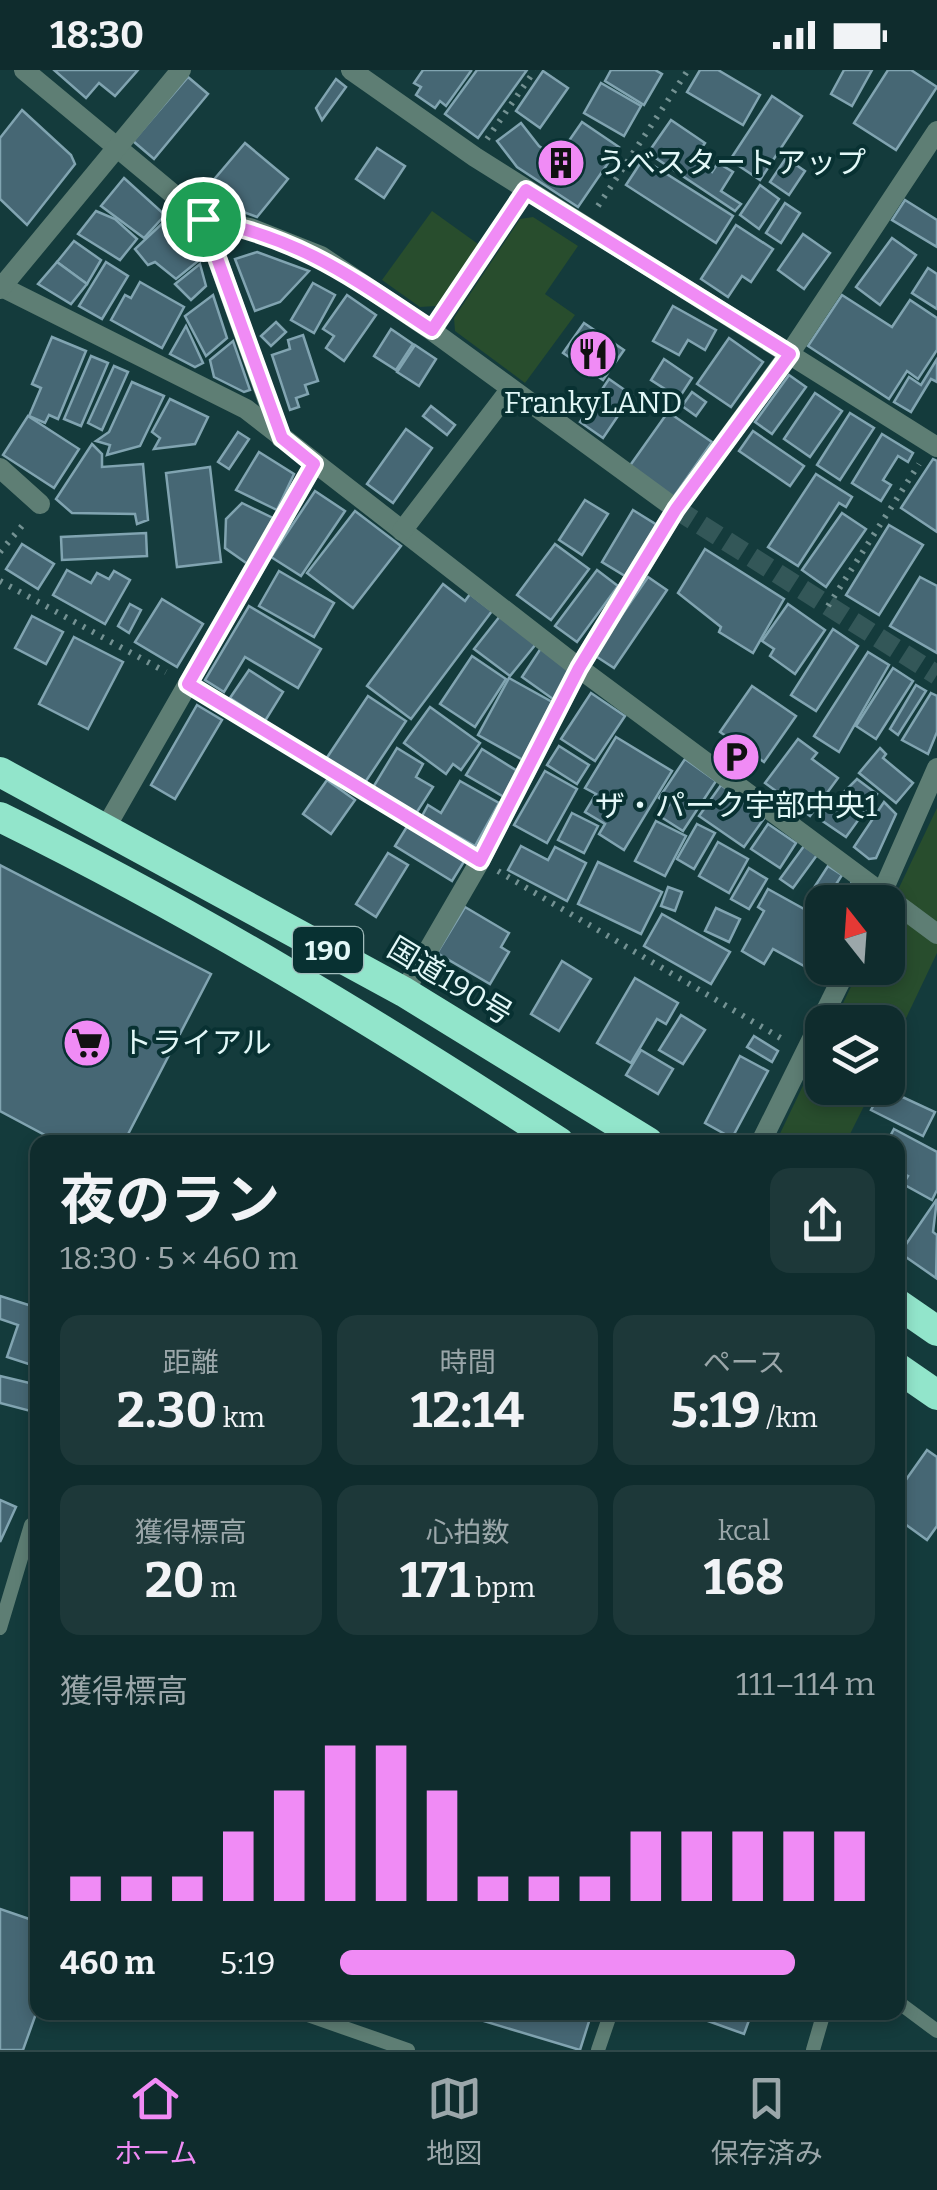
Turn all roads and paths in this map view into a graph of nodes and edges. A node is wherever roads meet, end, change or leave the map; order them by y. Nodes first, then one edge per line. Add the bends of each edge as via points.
1 (24, 70) edge
2 (181, 70) edge
3 (352, 70) edge
4 (535, 70) edge
5 (688, 70) edge
6 (937, 130) edge
7 (118, 152) junction
8 (475, 157) junction
9 (526, 190) junction
10 (203, 219) junction
11 (586, 223) junction
12 (1, 288) edge
13 (432, 330) junction
14 (790, 354) junction
15 (510, 391) junction
16 (282, 438) junction
17 (934, 446) edge
18 (314, 464) junction
19 (0, 468) edge
20 (40, 504) joint
21 (676, 509) junction
22 (402, 531) junction
23 (0, 552) edge
24 (0, 582) edge
25 (828, 606) dead end
26 (579, 668) junction
27 (188, 684) junction
28 (937, 768) edge
29 (0, 772) edge
30 (0, 817) edge
31 (106, 826) junction
32 (480, 861) junction
33 (863, 885) edge
34 (886, 885) edge
35 (905, 914) edge
36 (937, 934) edge
37 (404, 992) junction
38 (805, 1052) edge
39 (805, 1057) edge
40 (547, 1135) edge
41 (637, 1135) edge
42 (764, 1135) edge
43 (905, 1309) edge
44 (937, 1330) edge
45 (905, 1373) edge
46 (937, 1395) edge
47 (30, 1528) edge
48 (0, 1628) edge
49 (905, 2007) edge
50 (322, 2020) edge
51 (608, 2020) edge
52 (822, 2020) edge
53 (937, 2032) edge
54 (408, 2050) edge
55 (598, 2050) edge
56 (813, 2050) edge

1 - 7 street
2 - 7 street
3 - 8 street
4 - 8 path
5 - 11 path
6 - 14 street
7 - 10 street
7 - 12 street
8 - 9 street
9 - 11 street
9 - 13 path
10 - 13 street via 250,228 321,256
10 - 16 street
11 - 14 street
12 - 16 street via 246,409
13 - 15 street
14 - 17 street
14 - 21 street
15 - 21 street
15 - 22 street
16 - 18 street
17 - 25 path
18 - 22 street
18 - 27 street
19 - 20 street
20 - 23 path
21 - 26 street
22 - 26 street
24 - 27 path
26 - 32 street
26 - 33 street
27 - 31 street
27 - 32 path
28 - 34 street
29 - 31 highway, 国道190号 / 190
30 - 40 highway, 190 via 380,1026
31 - 37 highway, 国道190号 / 190
32 - 37 street
32 - 38 path
35 - 36 street
37 - 41 highway, 国道190号 / 190
39 - 42 street
43 - 44 highway
45 - 46 highway
47 - 48 lane
49 - 53 lane
50 - 54 lane
51 - 55 lane
52 - 56 lane

